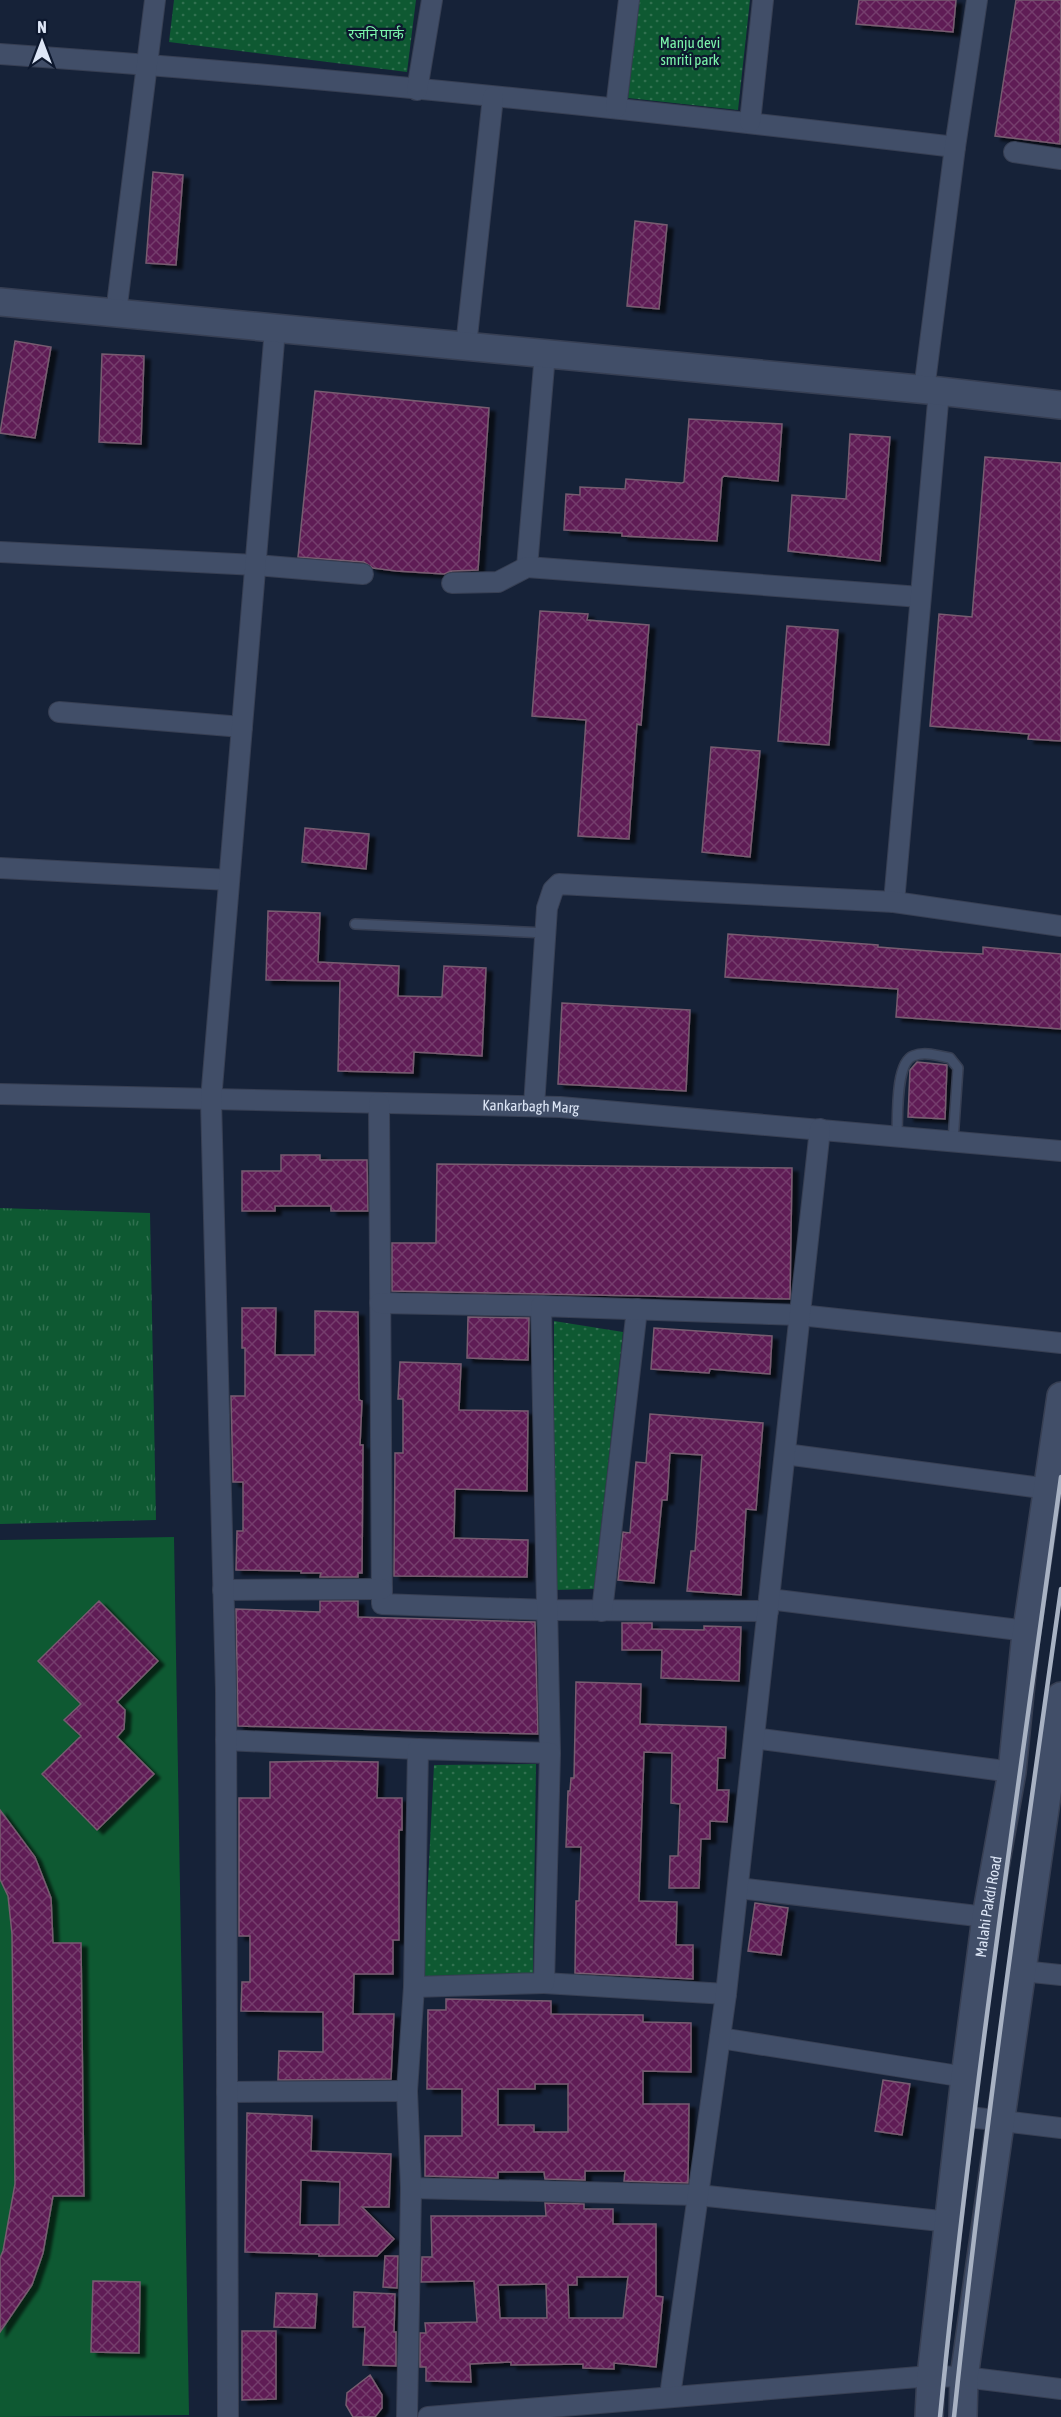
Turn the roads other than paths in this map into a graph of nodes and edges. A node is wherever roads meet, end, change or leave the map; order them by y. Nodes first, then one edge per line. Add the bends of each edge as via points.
1 (155, 0) edge
2 (432, 0) edge
3 (629, 0) edge
4 (762, 0) edge
5 (977, 0) edge
6 (0, 54) edge
7 (147, 64) junction
8 (417, 90) junction
9 (493, 97) junction
10 (616, 108) junction
11 (750, 122) junction
12 (956, 147) junction
13 (1014, 152) dead end
14 (1061, 159) edge
15 (0, 302) edge
16 (116, 313) junction
17 (275, 329) junction
18 (466, 346) junction
19 (545, 354) junction
20 (931, 390) junction
21 (1061, 405) edge
22 (0, 552) edge
23 (256, 565) junction
24 (527, 567) junction
25 (363, 574) dead end
26 (452, 583) dead end
27 (920, 597) junction
28 (59, 712) dead end
29 (242, 727) junction
30 (0, 868) edge
31 (229, 880) junction
32 (894, 902) junction
33 (356, 924) dead end
34 (1061, 926) edge
35 (546, 933) junction
36 (0, 1094) edge
37 (211, 1100) junction
38 (379, 1103) junction
39 (534, 1106) junction
40 (820, 1129) junction
41 (897, 1136) junction
42 (953, 1141) junction
43 (1061, 1151) edge
44 (380, 1303) junction
45 (541, 1306) junction
46 (637, 1309) junction
47 (800, 1315) junction
48 (1061, 1343) edge
49 (1061, 1396) edge
50 (785, 1454) junction
51 (1048, 1489) junction
52 (382, 1589) junction
53 (223, 1590) junction
54 (769, 1605) junction
55 (547, 1610) junction
56 (603, 1611) junction
57 (1027, 1631) junction
58 (1061, 1695) edge
59 (754, 1738) junction
60 (226, 1740) junction
61 (418, 1749) junction
62 (550, 1753) junction
63 (1012, 1772) junction
64 (738, 1888) junction
65 (986, 1917) junction
66 (1022, 1971) junction
67 (1061, 1975) edge
68 (544, 1983) junction
69 (414, 1987) junction
70 (726, 1994) junction
71 (720, 2038) junction
72 (965, 2077) junction
73 (407, 2091) junction
74 (227, 2092) junction
75 (961, 2116) junction
76 (1000, 2121) junction
77 (1061, 2128) edge
78 (411, 2187) junction
79 (698, 2195) junction
80 (948, 2234) junction
81 (982, 2249) junction
82 (931, 2376) junction
83 (964, 2377) junction
84 (1061, 2388) edge
85 (670, 2396) junction
86 (228, 2417) edge
87 (407, 2417) edge
88 (428, 2417) edge
89 (929, 2417) edge
90 (963, 2417) edge

1 - 7 street
2 - 8 street
3 - 10 street
4 - 11 street
5 - 12 street
6 - 7 street
7 - 8 street
7 - 16 street
8 - 9 street
9 - 10 street
9 - 18 street
10 - 11 street
11 - 12 street
12 - 20 street
13 - 14 street
15 - 16 main road
16 - 17 main road
17 - 18 main road
17 - 23 street
18 - 19 main road
19 - 20 main road
19 - 24 street
20 - 21 main road
20 - 27 street
22 - 23 street
23 - 25 street
23 - 29 street
24 - 26 street via 498,582
24 - 27 street
27 - 32 street
28 - 29 street
29 - 31 street
30 - 31 street
31 - 37 street
32 - 34 street
32 - 35 street via 560,884 549,897
33 - 35 lane
35 - 39 street
36 - 37 street, Kankarbagh Marg
37 - 38 street, Kankarbagh Marg
37 - 53 street
38 - 39 street, Kankarbagh Marg
38 - 44 street
39 - 40 street, Kankarbagh Marg
40 - 41 street, Kankarbagh Marg
40 - 47 street
41 - 42 street, Kankarbagh Marg
41 - 42 lane via 903,1066 912,1056 930,1054 950,1058 957,1068
42 - 43 street, Kankarbagh Marg
44 - 45 street
44 - 52 street
45 - 46 street
45 - 55 street
46 - 47 street
46 - 56 street
47 - 48 street
47 - 50 street
49 - 51 main road, Malahi Pakdi Road
50 - 51 street
50 - 54 street
51 - 57 main road, Malahi Pakdi Road
52 - 53 street
52 - 55 street via 382,1604
53 - 60 street
54 - 56 street
54 - 57 street
54 - 59 street
55 - 56 street
55 - 62 street
57 - 63 main road, Malahi Pakdi Road
58 - 66 main road
59 - 63 street
59 - 64 street
60 - 61 street
60 - 74 street
61 - 62 street
61 - 69 street
62 - 68 street
63 - 65 main road, Malahi Pakdi Road
64 - 65 street
64 - 70 street
65 - 72 main road, Malahi Pakdi Road
66 - 67 street
66 - 76 main road
68 - 69 street
68 - 70 street
69 - 73 street
70 - 71 street
71 - 72 street
71 - 79 street
72 - 75 main road, Malahi Pakdi Road
73 - 74 street
73 - 78 street
74 - 86 street
75 - 76 street
75 - 80 main road, Malahi Pakdi Road
76 - 77 street
76 - 81 main road
78 - 79 street
78 - 87 street
79 - 80 street
79 - 85 street
80 - 81 main road
80 - 82 main road, Malahi Pakdi Road
81 - 83 main road
82 - 83 street
82 - 85 street
82 - 89 main road, Malahi Pakdi Road
83 - 84 street
83 - 90 main road
85 - 88 street

